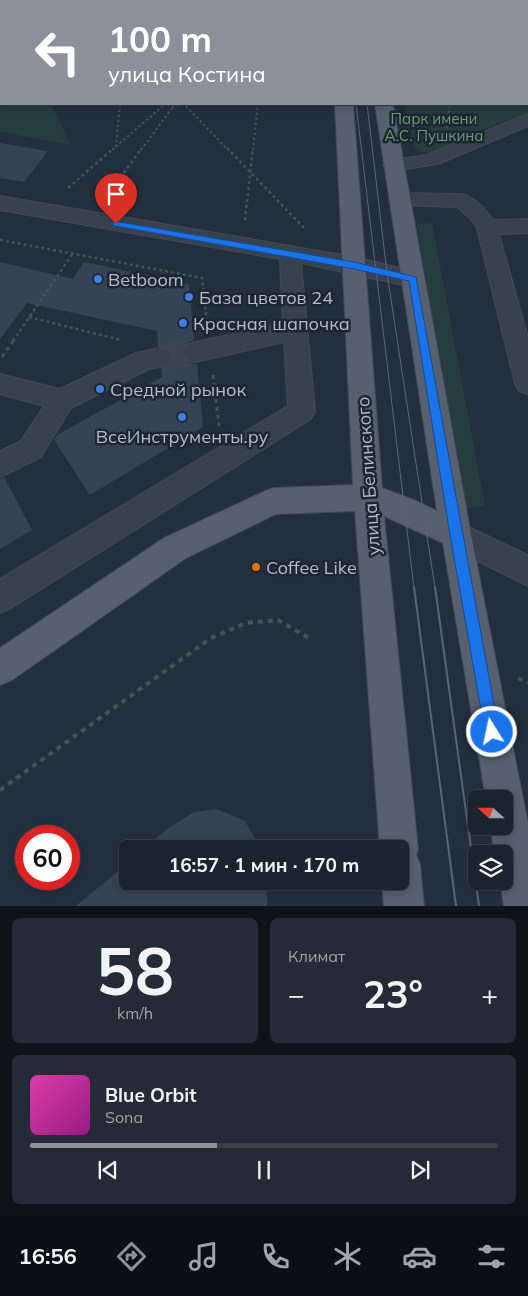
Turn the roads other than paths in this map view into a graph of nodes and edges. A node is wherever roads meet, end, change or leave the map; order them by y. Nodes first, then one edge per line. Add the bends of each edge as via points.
1 (344, 105) edge
2 (384, 105) edge
3 (528, 119) edge
4 (393, 165) junction
5 (399, 200) junction
6 (0, 203) edge
7 (528, 226) edge
8 (487, 227) junction
9 (291, 254) junction
10 (354, 265) junction
11 (413, 279) junction
12 (295, 332) junction
13 (203, 350) tunnel mouth
14 (149, 361) tunnel mouth
15 (0, 384) edge
16 (528, 384) edge
17 (62, 400) junction
18 (0, 465) edge
19 (368, 497) junction
20 (456, 535) junction
21 (528, 571) edge
22 (0, 597) edge
23 (0, 668) edge
24 (398, 840) edge
25 (402, 890) edge
26 (404, 906) edge
27 (524, 906) edge

1 - 10 main road, улица Белинского
2 - 4 main road
3 - 4 street via 431,160
4 - 5 main road
5 - 8 street via 462,201 478,213
5 - 11 main road
6 - 9 street
7 - 8 street
8 - 16 street
9 - 10 street
9 - 12 street
10 - 11 street
10 - 19 main road, улица Белинского
11 - 20 main road
12 - 13 street
12 - 22 street via 302,411
14 - 17 street
15 - 17 street
17 - 18 street via 31,449
19 - 20 main road via 404,509
19 - 23 main road via 273,501 175,548
19 - 24 main road, улица Белинского
20 - 21 street
20 - 27 main road
25 - 26 main road

